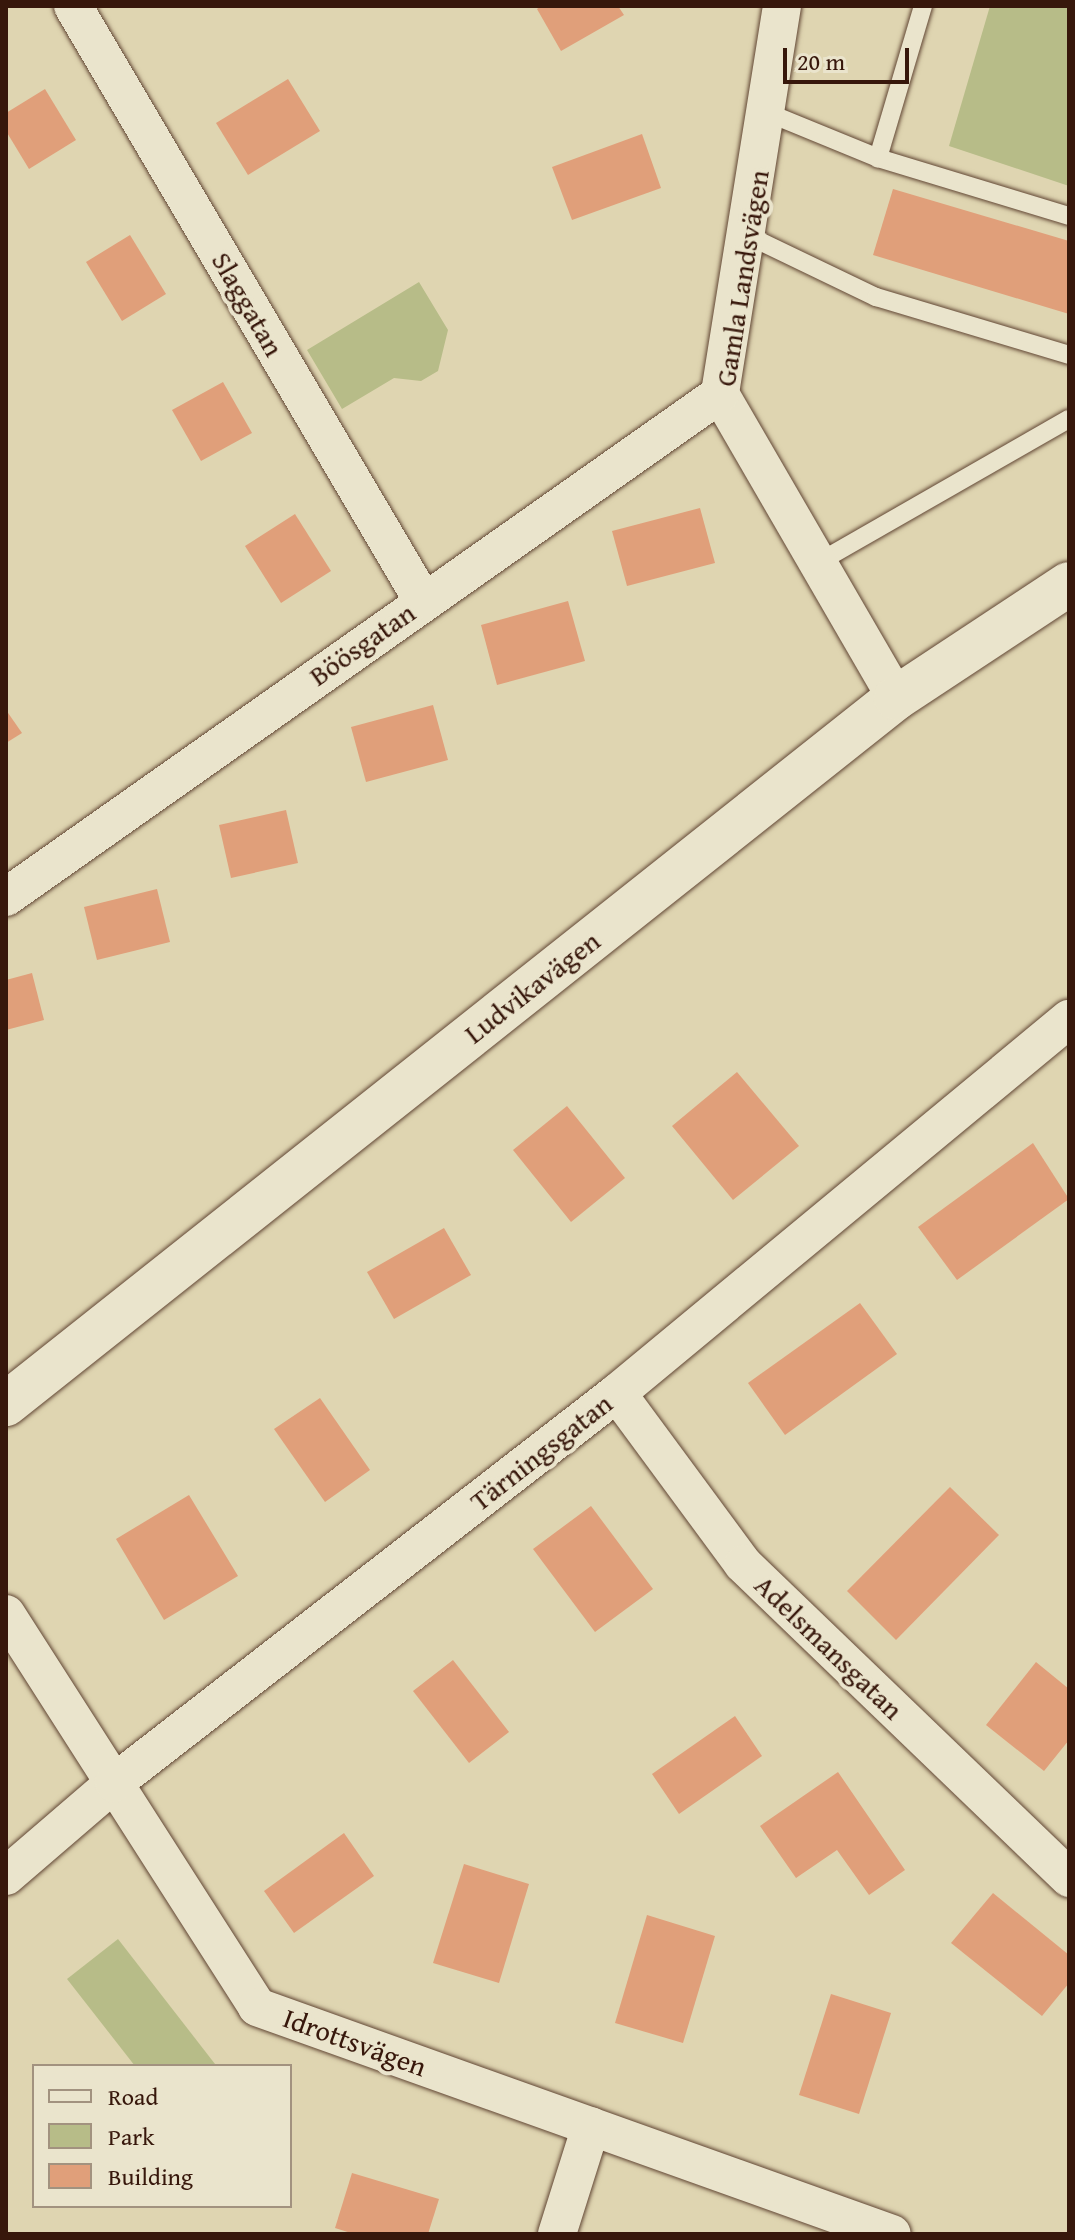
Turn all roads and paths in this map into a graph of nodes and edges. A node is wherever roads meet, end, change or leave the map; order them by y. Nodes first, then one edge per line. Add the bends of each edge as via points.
1 (73, 6) edge
2 (782, 6) edge
3 (923, 6) edge
4 (766, 112) junction
5 (878, 158) junction
6 (1069, 216) edge
7 (749, 236) junction
8 (1069, 355) edge
9 (720, 394) junction
10 (1069, 419) edge
11 (819, 562) junction
12 (1069, 584) edge
13 (423, 601) junction
14 (896, 698) junction
15 (6, 897) edge
16 (1064, 1032) edge
17 (617, 1393) junction
18 (6, 1404) edge
19 (6, 1614) edge
20 (114, 1783) junction
21 (6, 1876) edge
22 (1069, 1878) edge
23 (591, 2126) junction
24 (557, 2234) edge
25 (892, 2234) edge

1 - 13 street, Slaggatan
2 - 4 street, Gamla Landsvägen
3 - 5 lane
4 - 5 lane
4 - 7 street, Gamla Landsvägen
5 - 6 lane
7 - 8 lane via 876,297
7 - 9 street, Gamla Landsvägen
9 - 11 street, Gamla Landsvägen
9 - 13 street, Böösgatan
10 - 11 lane
11 - 14 street, Gamla Landsvägen
12 - 14 street, Ludvikavägen
13 - 15 street, Böösgatan
14 - 18 street, Ludvikavägen
16 - 17 street, Tärningsgatan
17 - 20 street, Tärningsgatan
17 - 22 street, Adelsmansgatan via 743,1564
19 - 20 street, Idrottsvägen
20 - 21 street, Tärningsgatan
20 - 23 street, Idrottsvägen via 257,2007
23 - 24 street
23 - 25 street, Idrottsvägen

